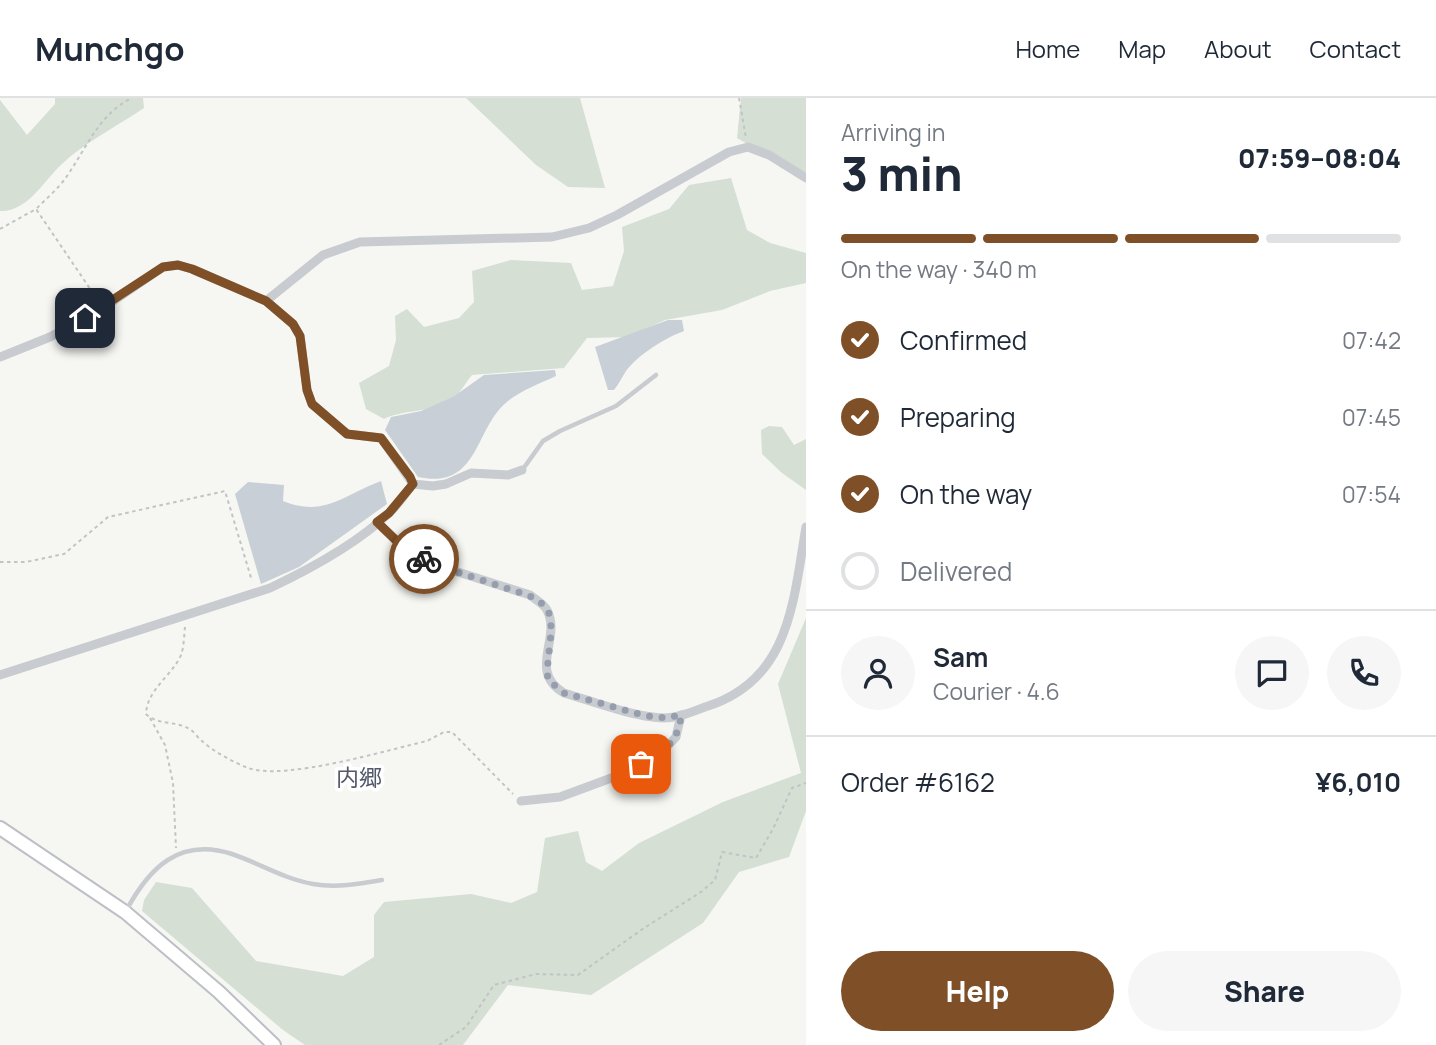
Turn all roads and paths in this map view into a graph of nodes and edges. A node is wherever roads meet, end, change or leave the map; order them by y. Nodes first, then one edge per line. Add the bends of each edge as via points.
1 (132, 98) edge
2 (739, 98) edge
3 (748, 147) junction
4 (806, 178) edge
5 (36, 209) junction
6 (0, 229) edge
7 (266, 301) junction
8 (103, 308) junction
9 (0, 357) edge
10 (656, 375) dead end
11 (522, 470) joint
12 (413, 484) junction
13 (377, 522) junction
14 (806, 527) edge
15 (0, 562) edge
16 (256, 592) junction
17 (185, 615) junction
18 (0, 675) edge
19 (681, 715) junction
20 (150, 718) junction
21 (806, 783) edge
22 (521, 801) joint
23 (0, 828) edge
24 (176, 853) junction
25 (382, 880) dead end
26 (125, 912) junction
27 (274, 1045) edge
28 (439, 1045) edge

1 - 5 path via 116,106 66,177
2 - 3 path
3 - 4 street
3 - 7 street via 729,152 589,228 552,237 360,242 323,256
5 - 6 path
5 - 8 path
7 - 8 street via 178,265 163,267
7 - 12 street via 300,336 312,404 347,434 381,438
8 - 9 street
10 - 11 lane via 616,406 543,442
11 - 12 street via 508,475 471,473 433,486
12 - 13 street
13 - 16 street via 307,570
13 - 19 street via 405,549 436,565 542,604 550,622 547,672 554,687 646,716
14 - 19 street via 788,621 768,664 751,685 733,696
15 - 16 path via 64,554 108,517 225,492
16 - 17 street
17 - 18 street
17 - 20 path via 183,652 150,699 146,707
19 - 22 street via 676,737 660,754 560,797
20 - 22 path via 186,727 204,743 250,769 275,771 355,758 452,732
20 - 24 path via 165,745 173,783
21 - 28 path via 792,788 756,858 722,852 715,880 701,892 578,975 536,974 494,985 466,1027
23 - 26 street
24 - 25 lane via 217,851 314,884
24 - 26 lane via 148,874
26 - 27 street

